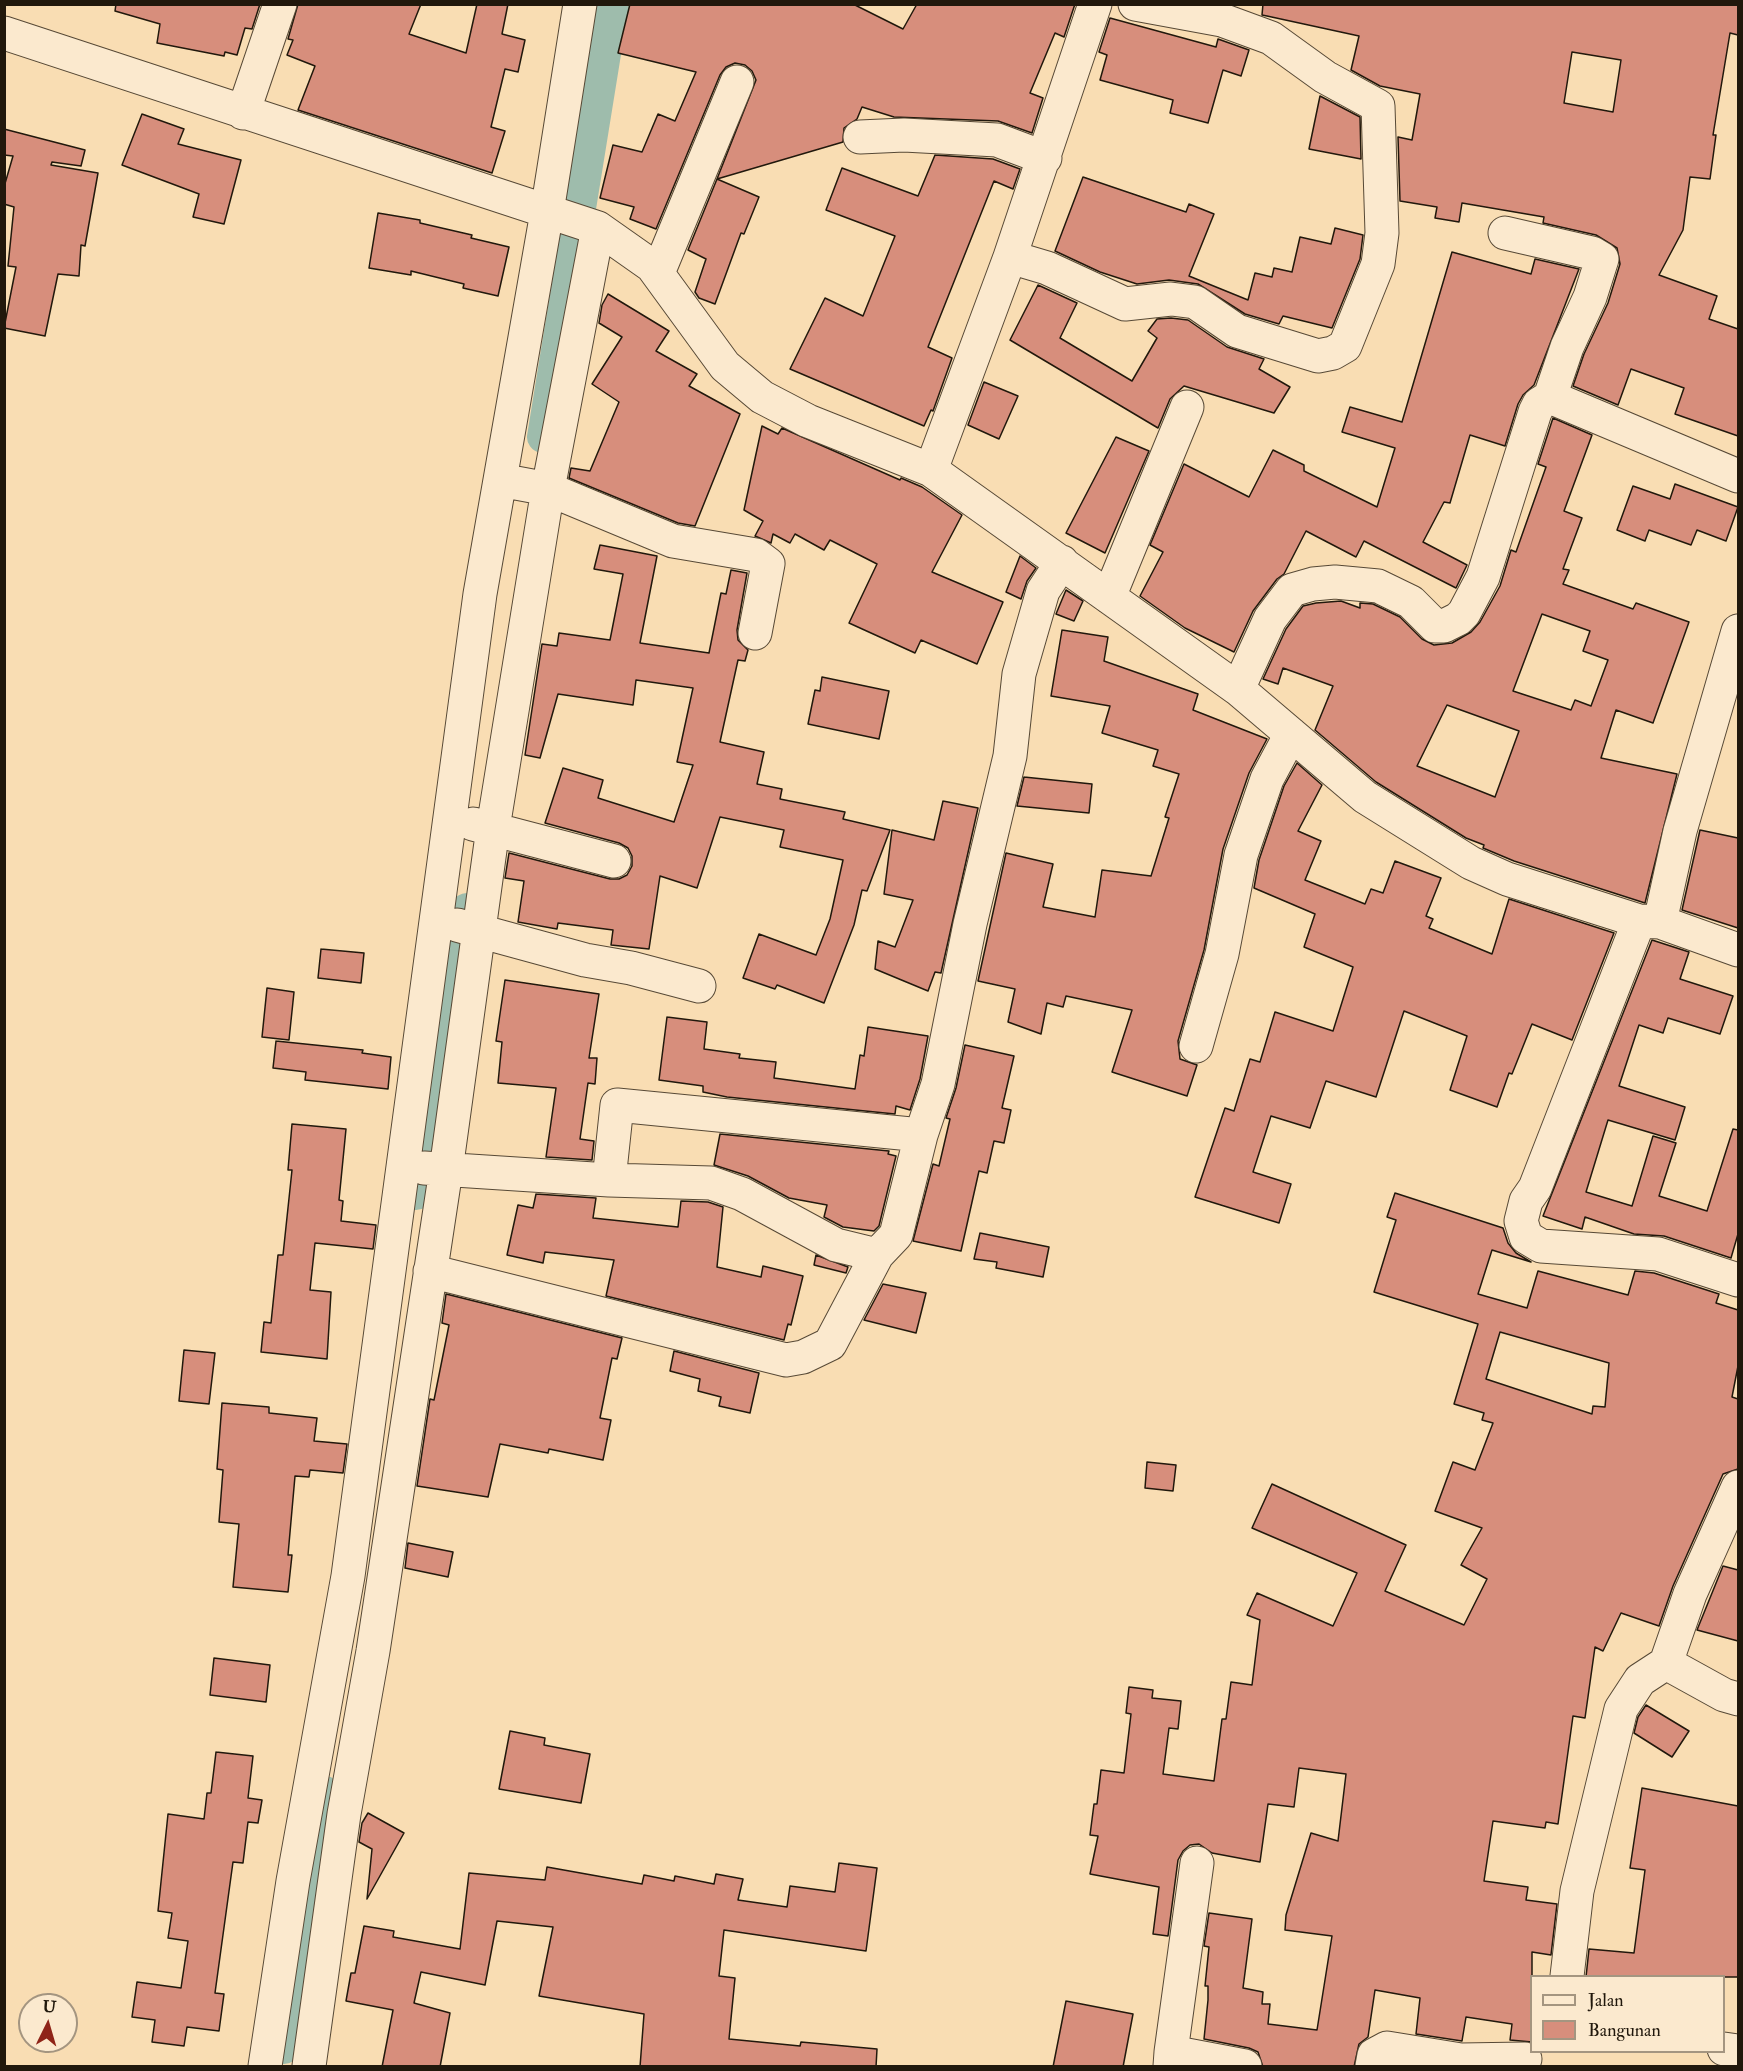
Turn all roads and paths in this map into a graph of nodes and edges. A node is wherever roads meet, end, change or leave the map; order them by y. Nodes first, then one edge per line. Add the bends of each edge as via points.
1 (280, 4) edge
2 (580, 4) edge
3 (1095, 4) edge
4 (1135, 4) edge
5 (4, 33) edge
6 (737, 82) dead end
7 (243, 113) junction
8 (860, 137) dead end
9 (1046, 158) junction
10 (575, 221) junction
11 (1505, 233) dead end
12 (1010, 257) junction
13 (658, 273) junction
14 (1550, 397) junction
15 (1187, 407) dead end
16 (931, 470) junction
17 (1738, 476) edge
18 (526, 485) junction
19 (1062, 562) junction
20 (1109, 597) junction
21 (1738, 631) edge
22 (755, 633) dead end
23 (1238, 689) junction
24 (1291, 734) junction
25 (472, 824) junction
26 (614, 861) dead end
27 (1649, 922) junction
28 (457, 926) junction
29 (1738, 950) edge
30 (699, 986) dead end
31 (1196, 1047) dead end
32 (921, 1135) junction
33 (425, 1168) junction
34 (609, 1180) junction
35 (877, 1255) junction
36 (430, 1271) junction
37 (1738, 1280) edge
38 (1738, 1487) edge
39 (1666, 1663) junction
40 (1738, 1700) edge
41 (1197, 1863) dead end
42 (1567, 1975) edge
43 (1530, 2059) edge
44 (1171, 2060) edge
45 (265, 2067) edge
46 (309, 2067) edge
47 (1245, 2067) edge
48 (1372, 2067) edge

1 - 7 street
2 - 10 street
3 - 9 street
4 - 12 street via 1222,20 1272,38 1325,77 1378,106 1381,243 1378,264 1345,346 1318,356 1237,331 1195,302 1171,299 1125,304 1047,268
5 - 7 street
6 - 13 street
7 - 10 street
8 - 9 street via 997,140
9 - 12 street
10 - 13 street
10 - 18 street
10 - 18 street
11 - 14 street via 1592,252 1602,260
12 - 16 street
13 - 16 street via 725,366 762,397 808,421
14 - 17 street
14 - 23 street via 1535,412 1483,577 1458,620 1435,626 1411,602 1378,586 1324,583 1292,590 1270,619
15 - 20 street
16 - 19 street
18 - 22 street via 673,541 756,555 768,564
18 - 25 street
18 - 25 street via 480,594
19 - 20 street
19 - 32 street via 1043,591 1019,674 1010,756 970,924 938,1084
20 - 23 street
21 - 27 street via 1680,831
23 - 24 street
24 - 27 street via 1365,797 1471,863 1507,879
24 - 31 street via 1267,779 1241,855 1222,954
25 - 26 street
25 - 28 street
25 - 28 street
27 - 29 street
27 - 37 street via 1521,1221 1526,1237 1541,1246 1659,1254
28 - 30 street
28 - 33 street
28 - 33 street
32 - 34 street via 617,1105
32 - 35 street via 896,1234
33 - 34 street
33 - 36 street
33 - 45 street via 293,1881
34 - 35 street via 686,1181 727,1187 836,1245
35 - 36 street via 830,1344 786,1360
36 - 46 street via 373,1652 344,1814
38 - 39 street via 1690,1594
39 - 40 street
39 - 42 street via 1640,1680 1621,1709 1577,1891
41 - 44 street
43 - 48 street via 1461,2060 1387,2048 1374,2055
44 - 47 street

